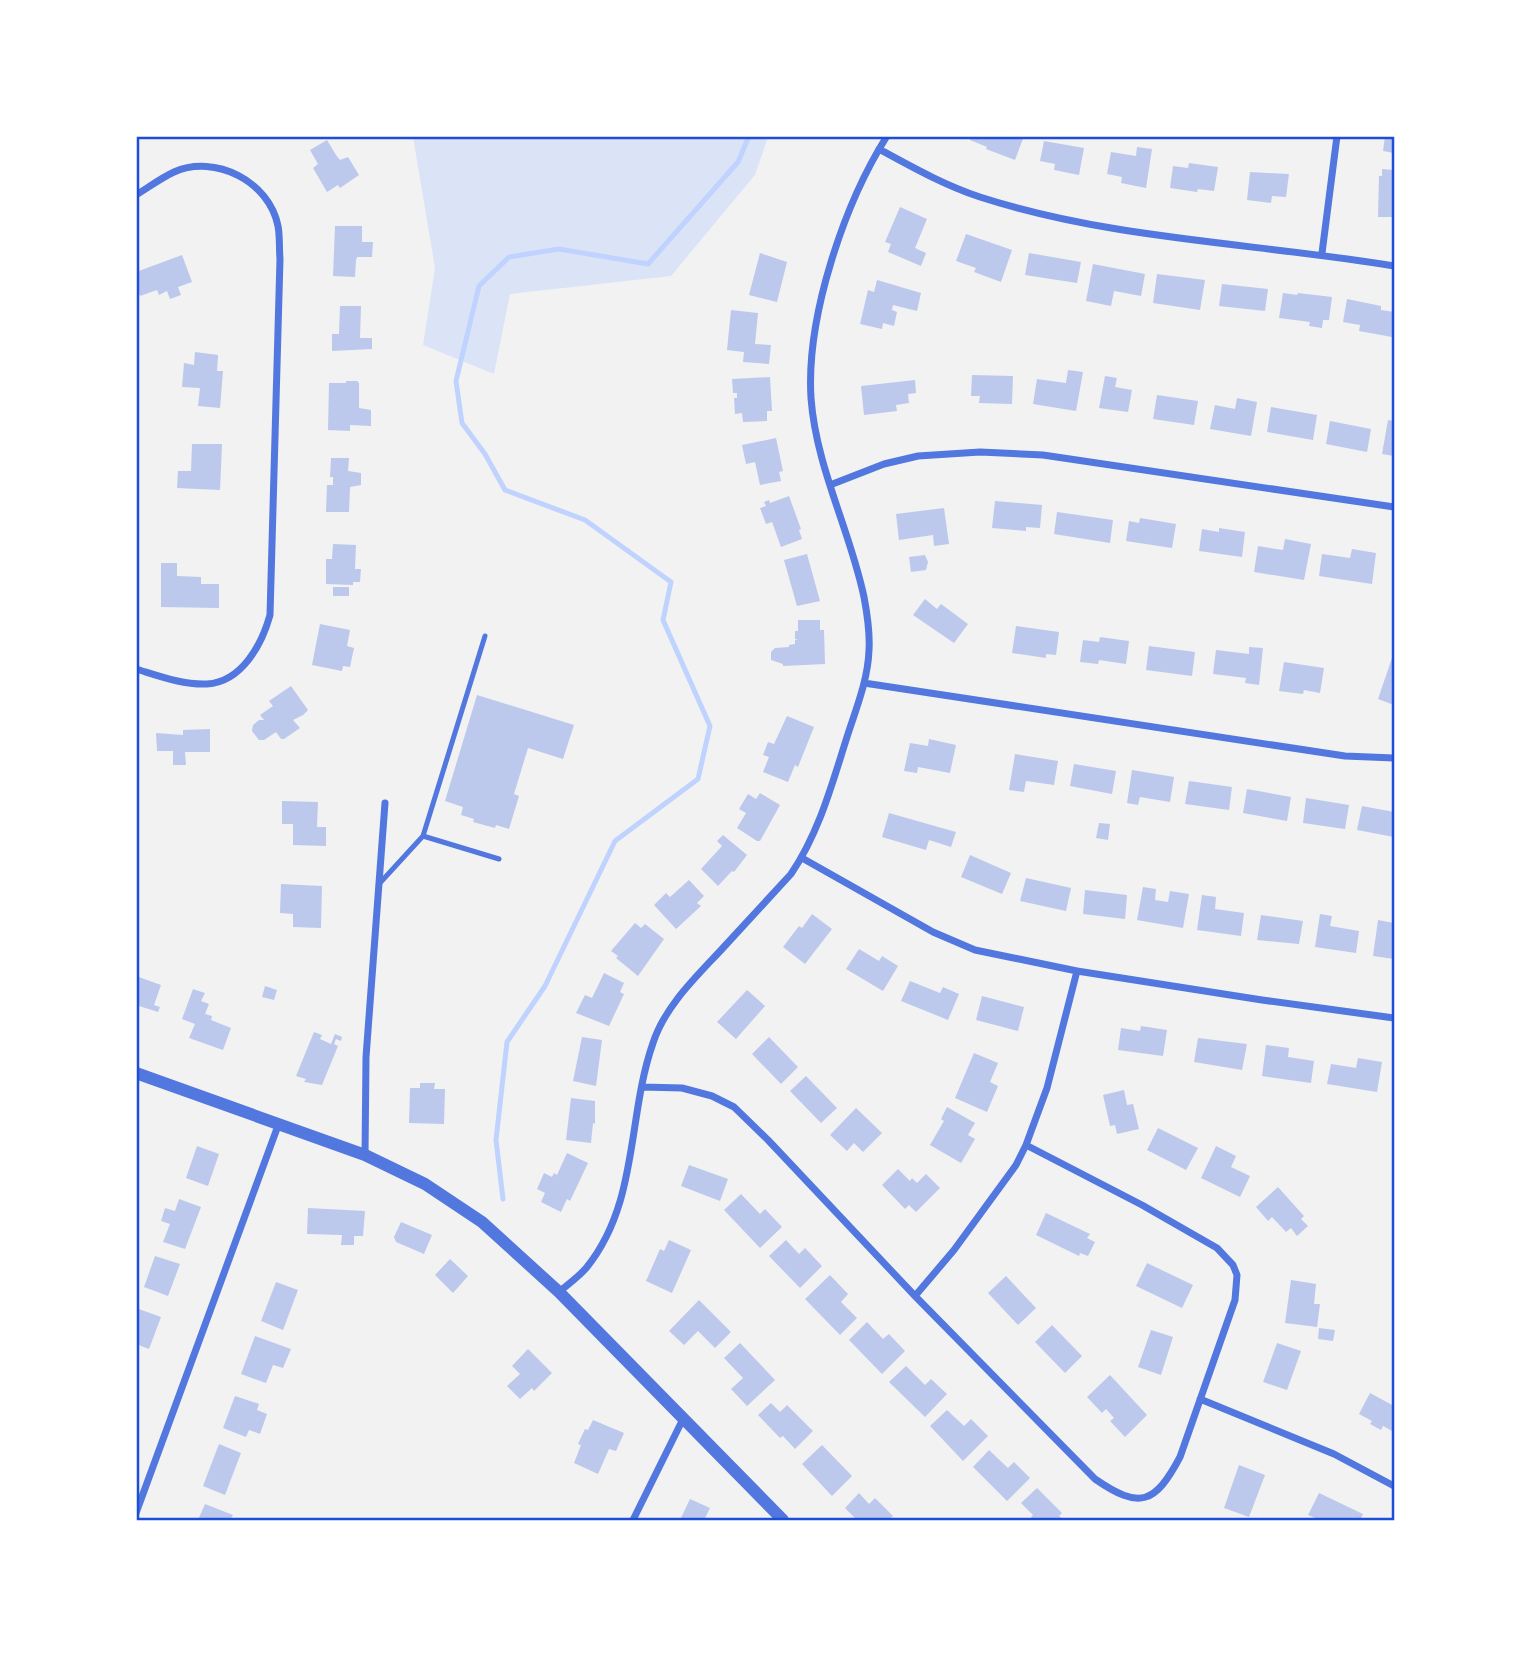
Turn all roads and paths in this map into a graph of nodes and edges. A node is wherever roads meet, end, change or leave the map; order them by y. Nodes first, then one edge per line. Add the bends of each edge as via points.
1 (887, 136) edge
2 (1337, 136) edge
3 (879, 149) junction
4 (136, 195) edge
5 (1322, 253) junction
6 (1395, 266) edge
7 (830, 485) junction
8 (1395, 507) edge
9 (485, 636) dead end
10 (136, 669) edge
11 (864, 684) junction
12 (1395, 758) edge
13 (385, 803) dead end
14 (423, 836) junction
15 (802, 858) junction
16 (499, 859) dead end
17 (379, 884) junction
18 (1077, 971) junction
19 (1395, 1018) edge
20 (136, 1073) edge
21 (642, 1087) junction
22 (280, 1122) junction
23 (1027, 1145) junction
24 (365, 1155) junction
25 (559, 1292) junction
26 (915, 1296) junction
27 (1200, 1399) junction
28 (683, 1419) junction
29 (1395, 1486) edge
30 (136, 1513) edge
31 (633, 1521) edge
32 (783, 1521) edge

1 - 3 street
2 - 5 street
3 - 5 street via 978,197 1042,215 1130,231
3 - 7 street via 836,246 813,346 811,396
4 - 10 street via 175,172 197,166 220,167 252,184 268,204 277,224 280,258 270,615 263,639 248,661 218,682 178,681
5 - 6 street
7 - 8 street via 918,456 980,452 1044,455
7 - 11 street via 864,597 869,649
9 - 14 lane
11 - 12 street via 1332,754
11 - 15 street via 822,817
13 - 17 street
14 - 16 lane
14 - 17 lane
15 - 18 street via 943,937 975,950
15 - 21 street via 664,1019
17 - 24 street via 365,1081
18 - 19 street
18 - 23 street
20 - 22 street
21 - 25 street via 627,1179 609,1234 587,1268
21 - 26 street via 682,1088 734,1107
22 - 24 street
22 - 30 street
23 - 26 street via 954,1250
23 - 27 street via 1217,1248 1233,1265 1235,1300
24 - 25 street via 425,1184 482,1222
25 - 28 street
26 - 27 street via 1095,1479 1118,1494 1148,1497 1162,1486 1180,1457
27 - 29 street via 1334,1454
28 - 31 street
28 - 32 street

